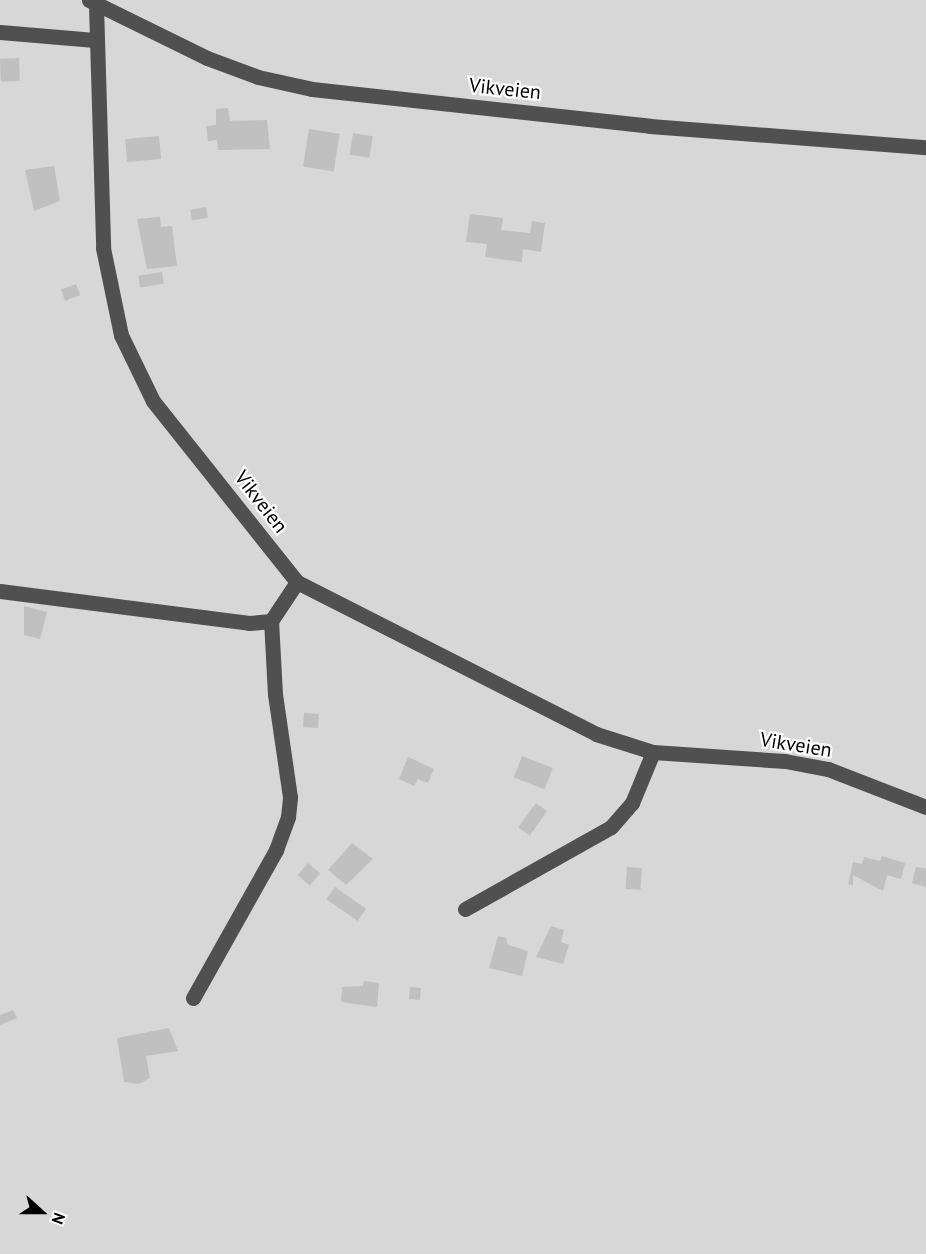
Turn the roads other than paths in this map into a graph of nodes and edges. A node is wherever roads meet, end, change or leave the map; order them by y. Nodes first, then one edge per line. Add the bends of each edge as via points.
1 (92, 3) edge
2 (0, 32) edge
3 (95, 40) junction
4 (926, 147) edge
5 (297, 582) junction
6 (0, 591) edge
7 (271, 621) junction
8 (653, 752) junction
9 (926, 807) edge
10 (465, 909) dead end
11 (192, 998) dead end

1 - 3 street, Vikveien
1 - 4 street, Vikveien via 207,58 258,77 312,89 650,126
2 - 3 street
3 - 5 street, Vikveien via 104,248 121,335 153,401
5 - 7 street
5 - 8 street, Vikveien via 596,734
6 - 7 street via 237,622
7 - 11 street via 275,694 291,797 288,817 276,850
8 - 9 street, Vikveien via 785,761 828,769
8 - 10 street via 632,803 611,827

